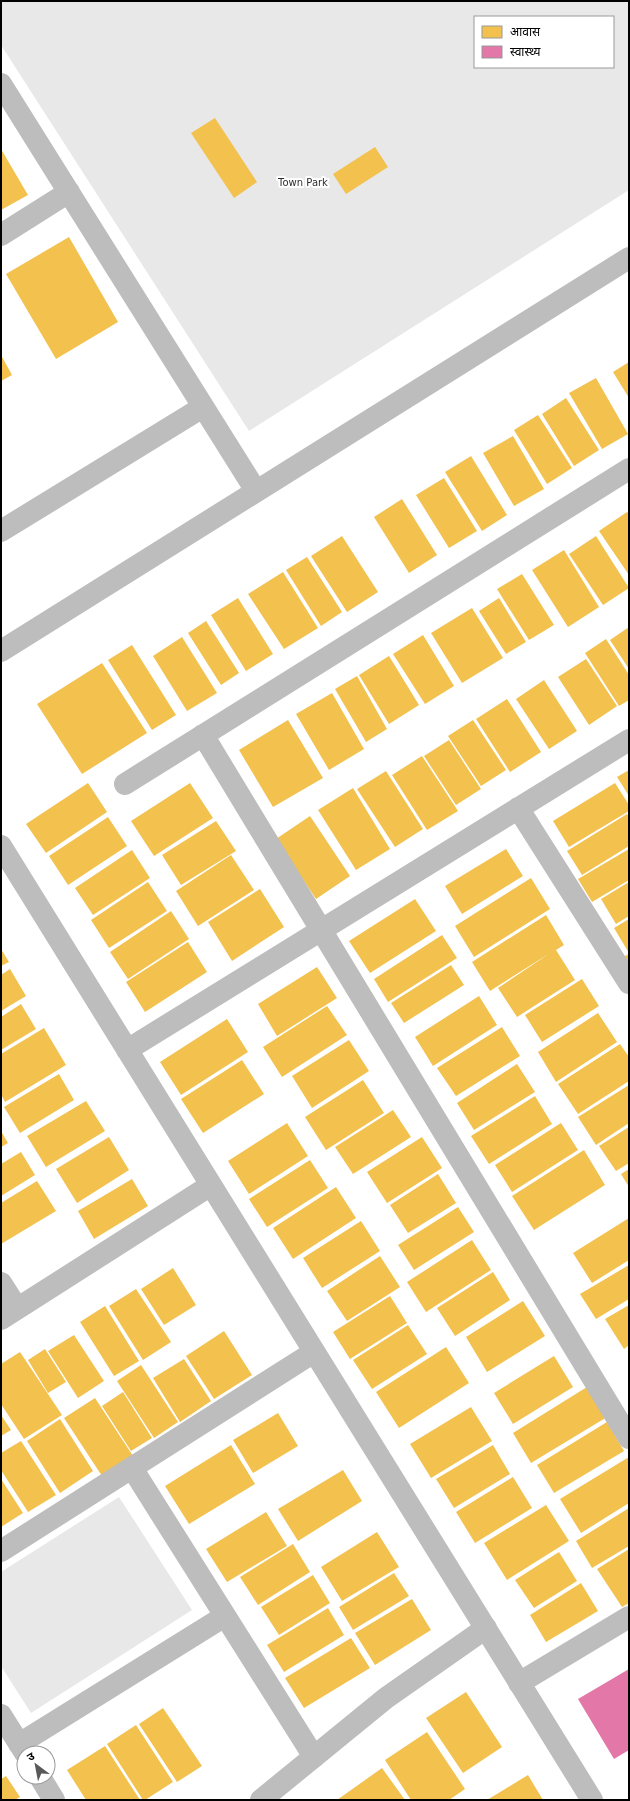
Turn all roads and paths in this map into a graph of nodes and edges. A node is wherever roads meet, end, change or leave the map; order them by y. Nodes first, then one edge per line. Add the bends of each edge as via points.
1 (1, 84) edge
2 (69, 192) junction
3 (1, 235) edge
4 (629, 258) edge
5 (203, 407) junction
6 (629, 469) edge
7 (256, 491) junction
8 (1, 531) edge
9 (1, 651) edge
10 (203, 735) junction
11 (629, 740) edge
12 (125, 784) dead end
13 (518, 808) junction
14 (1, 846) edge
15 (321, 930) junction
16 (629, 983) edge
17 (127, 1050) junction
18 (211, 1185) junction
19 (1, 1283) edge
20 (9, 1314) edge
21 (314, 1352) junction
22 (629, 1438) edge
23 (132, 1468) junction
24 (1, 1550) edge
25 (226, 1616) junction
26 (629, 1617) edge
27 (486, 1628) junction
28 (520, 1683) junction
29 (1, 1715) edge
30 (20, 1745) edge
31 (28, 1745) edge
32 (314, 1757) junction
33 (45, 1785) edge
34 (54, 1800) edge
35 (261, 1800) edge
36 (592, 1800) edge

1 - 2 street
2 - 3 street
2 - 5 street
4 - 7 street
5 - 7 street
5 - 8 street
6 - 10 street
7 - 9 street
10 - 12 street
10 - 15 street
11 - 13 street
13 - 15 street
13 - 16 street
14 - 17 street
15 - 17 street
15 - 22 street
17 - 18 street
18 - 20 street
18 - 21 street
19 - 20 street
21 - 23 street
21 - 27 street
23 - 24 street
23 - 25 street
25 - 31 street
25 - 32 street
26 - 28 street
27 - 28 street
27 - 32 street via 386,1698
28 - 36 street
29 - 30 street
32 - 35 street
33 - 34 street

